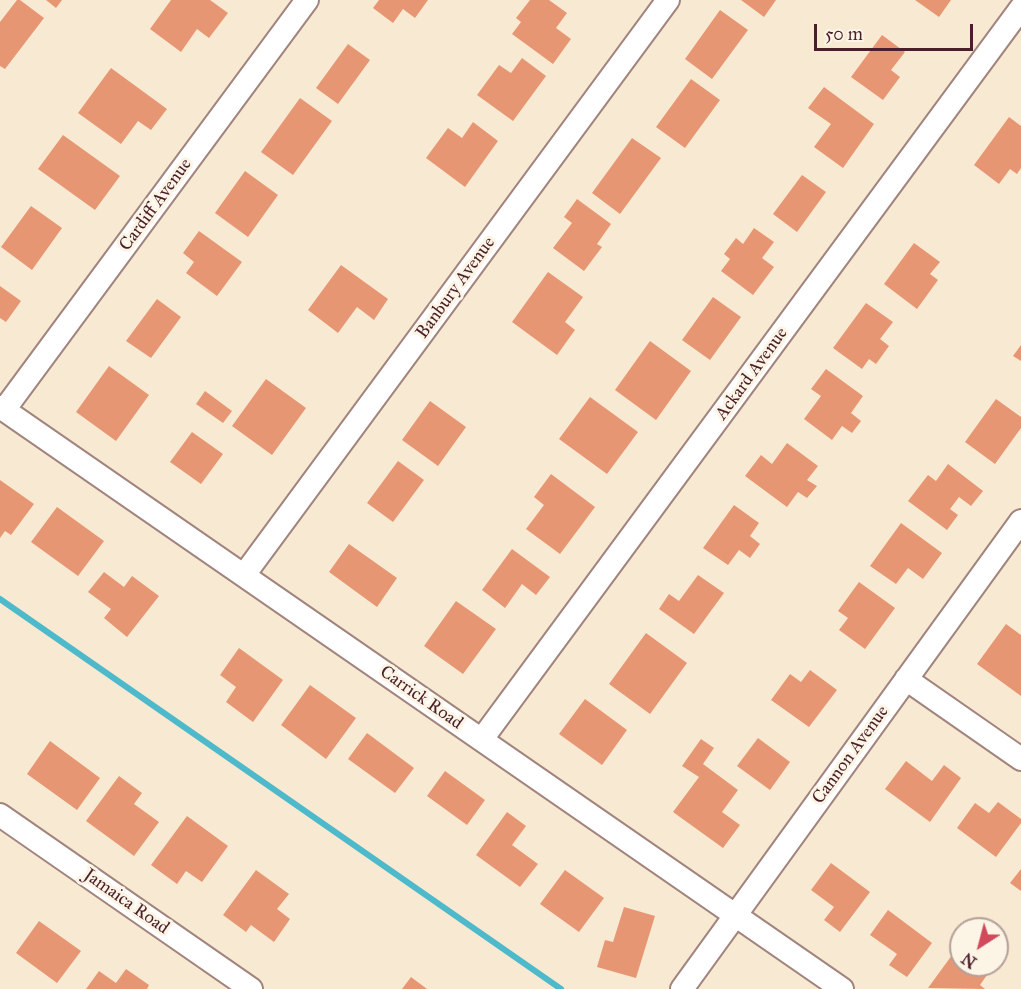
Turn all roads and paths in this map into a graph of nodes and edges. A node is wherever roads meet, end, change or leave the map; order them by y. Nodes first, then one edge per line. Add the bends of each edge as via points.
1 (307, 0) edge
2 (668, 0) edge
3 (1021, 8) edge
4 (2, 409) edge
5 (1021, 520) edge
6 (244, 575) junction
7 (906, 679) junction
8 (482, 740) junction
9 (1021, 759) edge
10 (0, 815) edge
11 (735, 915) junction
12 (251, 989) edge
13 (682, 989) edge
14 (842, 989) edge

1 - 4 street, Cardiff Avenue
2 - 6 street, Banbury Avenue
3 - 8 street, Ackard Avenue
4 - 6 street, Carrick Road
5 - 7 street, Cannon Avenue
6 - 8 street, Carrick Road
7 - 9 street
7 - 11 street, Cannon Avenue
8 - 11 street, Carrick Road
10 - 12 street, Jamaica Road
11 - 13 street, Cannon Avenue
11 - 14 street, Carrick Road

